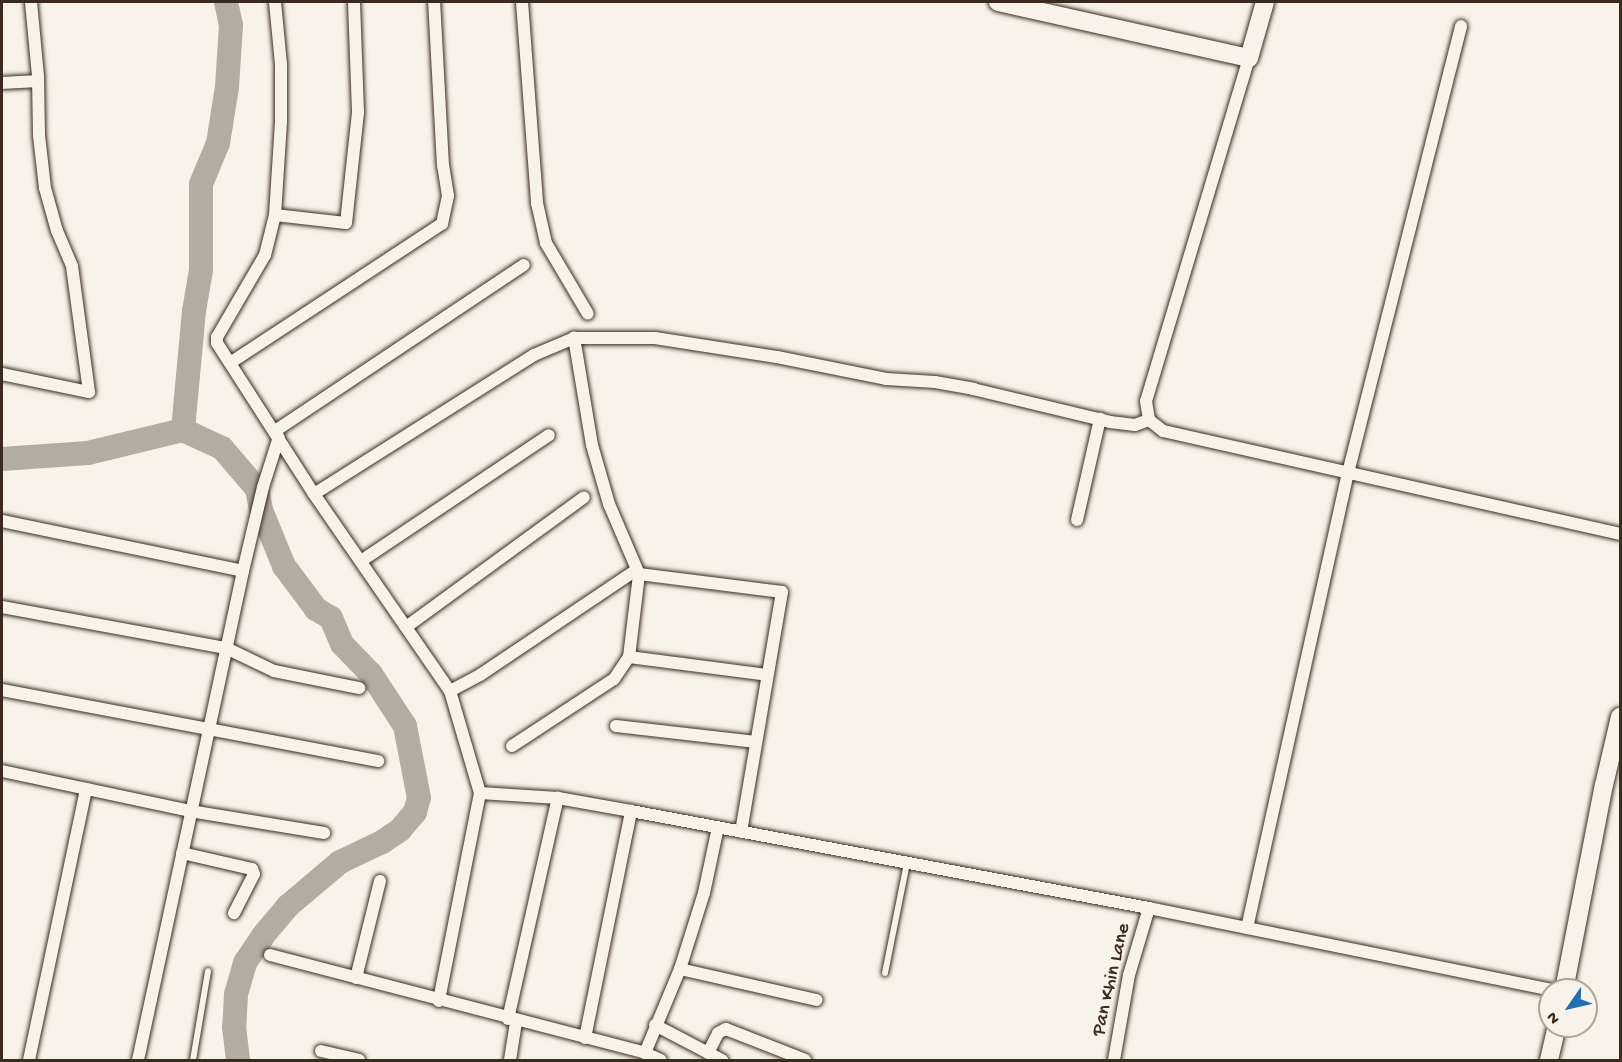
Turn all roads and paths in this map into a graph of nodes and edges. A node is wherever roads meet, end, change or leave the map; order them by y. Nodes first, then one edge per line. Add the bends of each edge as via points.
1 (30, 2) edge
2 (275, 2) edge
3 (354, 2) edge
4 (434, 2) edge
5 (522, 2) edge
6 (998, 2) edge
7 (1265, 2) edge
8 (1461, 26) dead end
9 (1249, 57) junction
10 (38, 81) junction
11 (2, 83) edge
12 (275, 215) junction
13 (525, 265) dead end
14 (588, 314) dead end
15 (574, 338) junction
16 (230, 363) junction
17 (2, 374) edge
18 (1100, 419) junction
19 (1149, 420) junction
20 (277, 434) junction
21 (549, 435) dead end
22 (1348, 472) junction
23 (314, 494) junction
24 (584, 497) dead end
25 (1077, 520) dead end
26 (2, 521) edge
27 (1620, 534) edge
28 (361, 561) junction
29 (243, 571) junction
30 (637, 572) junction
31 (2, 607) edge
32 (406, 627) junction
33 (226, 648) junction
34 (629, 657) junction
35 (767, 675) junction
36 (359, 688) dead end
37 (2, 690) edge
38 (450, 691) junction
39 (1620, 717) edge
40 (616, 726) dead end
41 (208, 728) junction
42 (756, 742) junction
43 (512, 746) dead end
44 (378, 761) dead end
45 (2, 771) edge
46 (86, 789) junction
47 (480, 793) junction
48 (558, 798) junction
49 (190, 811) junction
50 (631, 811) junction
51 (718, 827) junction
52 (741, 832) junction
53 (324, 833) dead end
54 (182, 853) junction
55 (907, 863) junction
56 (380, 881) dead end
57 (1149, 908) junction
58 (234, 913) dead end
59 (1247, 928) junction
60 (270, 955) dead end
61 (680, 969) junction
62 (208, 971) dead end
63 (885, 974) dead end
64 (356, 978) junction
65 (1566, 978) edge
66 (1538, 987) edge
67 (817, 1000) dead end
68 (439, 1001) junction
69 (512, 1020) junction
70 (655, 1025) junction
71 (585, 1038) junction
72 (1554, 1038) edge
73 (321, 1051) dead end
74 (645, 1053) junction
75 (708, 1053) junction
76 (29, 1060) edge
77 (138, 1060) edge
78 (193, 1060) edge
79 (359, 1060) edge
80 (510, 1060) edge
81 (661, 1060) edge
82 (722, 1060) edge
83 (805, 1060) edge
84 (1114, 1060) edge
85 (1549, 1060) edge

1 - 10 street
2 - 12 street via 281,64
3 - 12 street via 358,111 346,224
4 - 16 street via 448,196 442,224
5 - 14 street via 539,213 546,243
6 - 9 street
7 - 9 street
8 - 22 street
9 - 19 street via 1146,401
10 - 11 street
10 - 17 street via 45,188 72,266 89,392
12 - 16 street via 265,255 217,337
13 - 20 street
15 - 18 street via 655,338 886,379 973,389
15 - 23 street via 534,355
15 - 30 street via 592,445 609,504
16 - 20 street
18 - 19 street via 1135,425
18 - 25 street
19 - 22 street via 1163,431
20 - 23 street
20 - 29 street
21 - 28 street
22 - 27 street
22 - 59 street
23 - 28 street
24 - 32 street
26 - 29 street
28 - 32 street
29 - 33 street
30 - 34 street
30 - 35 street via 782,592
30 - 38 street
31 - 33 street
32 - 38 street
33 - 36 street via 274,671
33 - 41 street
34 - 35 street
34 - 43 street via 614,679
35 - 42 street
37 - 41 street
38 - 47 street
39 - 65 street
40 - 42 street
41 - 44 street
41 - 49 street
42 - 52 street
45 - 46 street
46 - 49 street
46 - 76 street
47 - 48 street
47 - 68 street
48 - 50 street
48 - 69 street
49 - 53 street
49 - 54 street
50 - 51 street
50 - 71 street
51 - 52 street
51 - 61 street via 704,893
52 - 55 street
54 - 58 street via 252,869 255,874
54 - 77 street
55 - 57 street
55 - 63 lane
56 - 64 street
57 - 59 street
57 - 84 street, Pan Khin Lane via 1130,975
59 - 66 street
60 - 64 street
61 - 67 street
61 - 70 street
62 - 78 lane
64 - 68 street
68 - 69 street
69 - 71 street
69 - 80 street
70 - 74 street
70 - 75 street
71 - 74 street
72 - 85 street
73 - 79 street
74 - 81 street
75 - 82 street
75 - 83 street via 718,1033 726,1029

